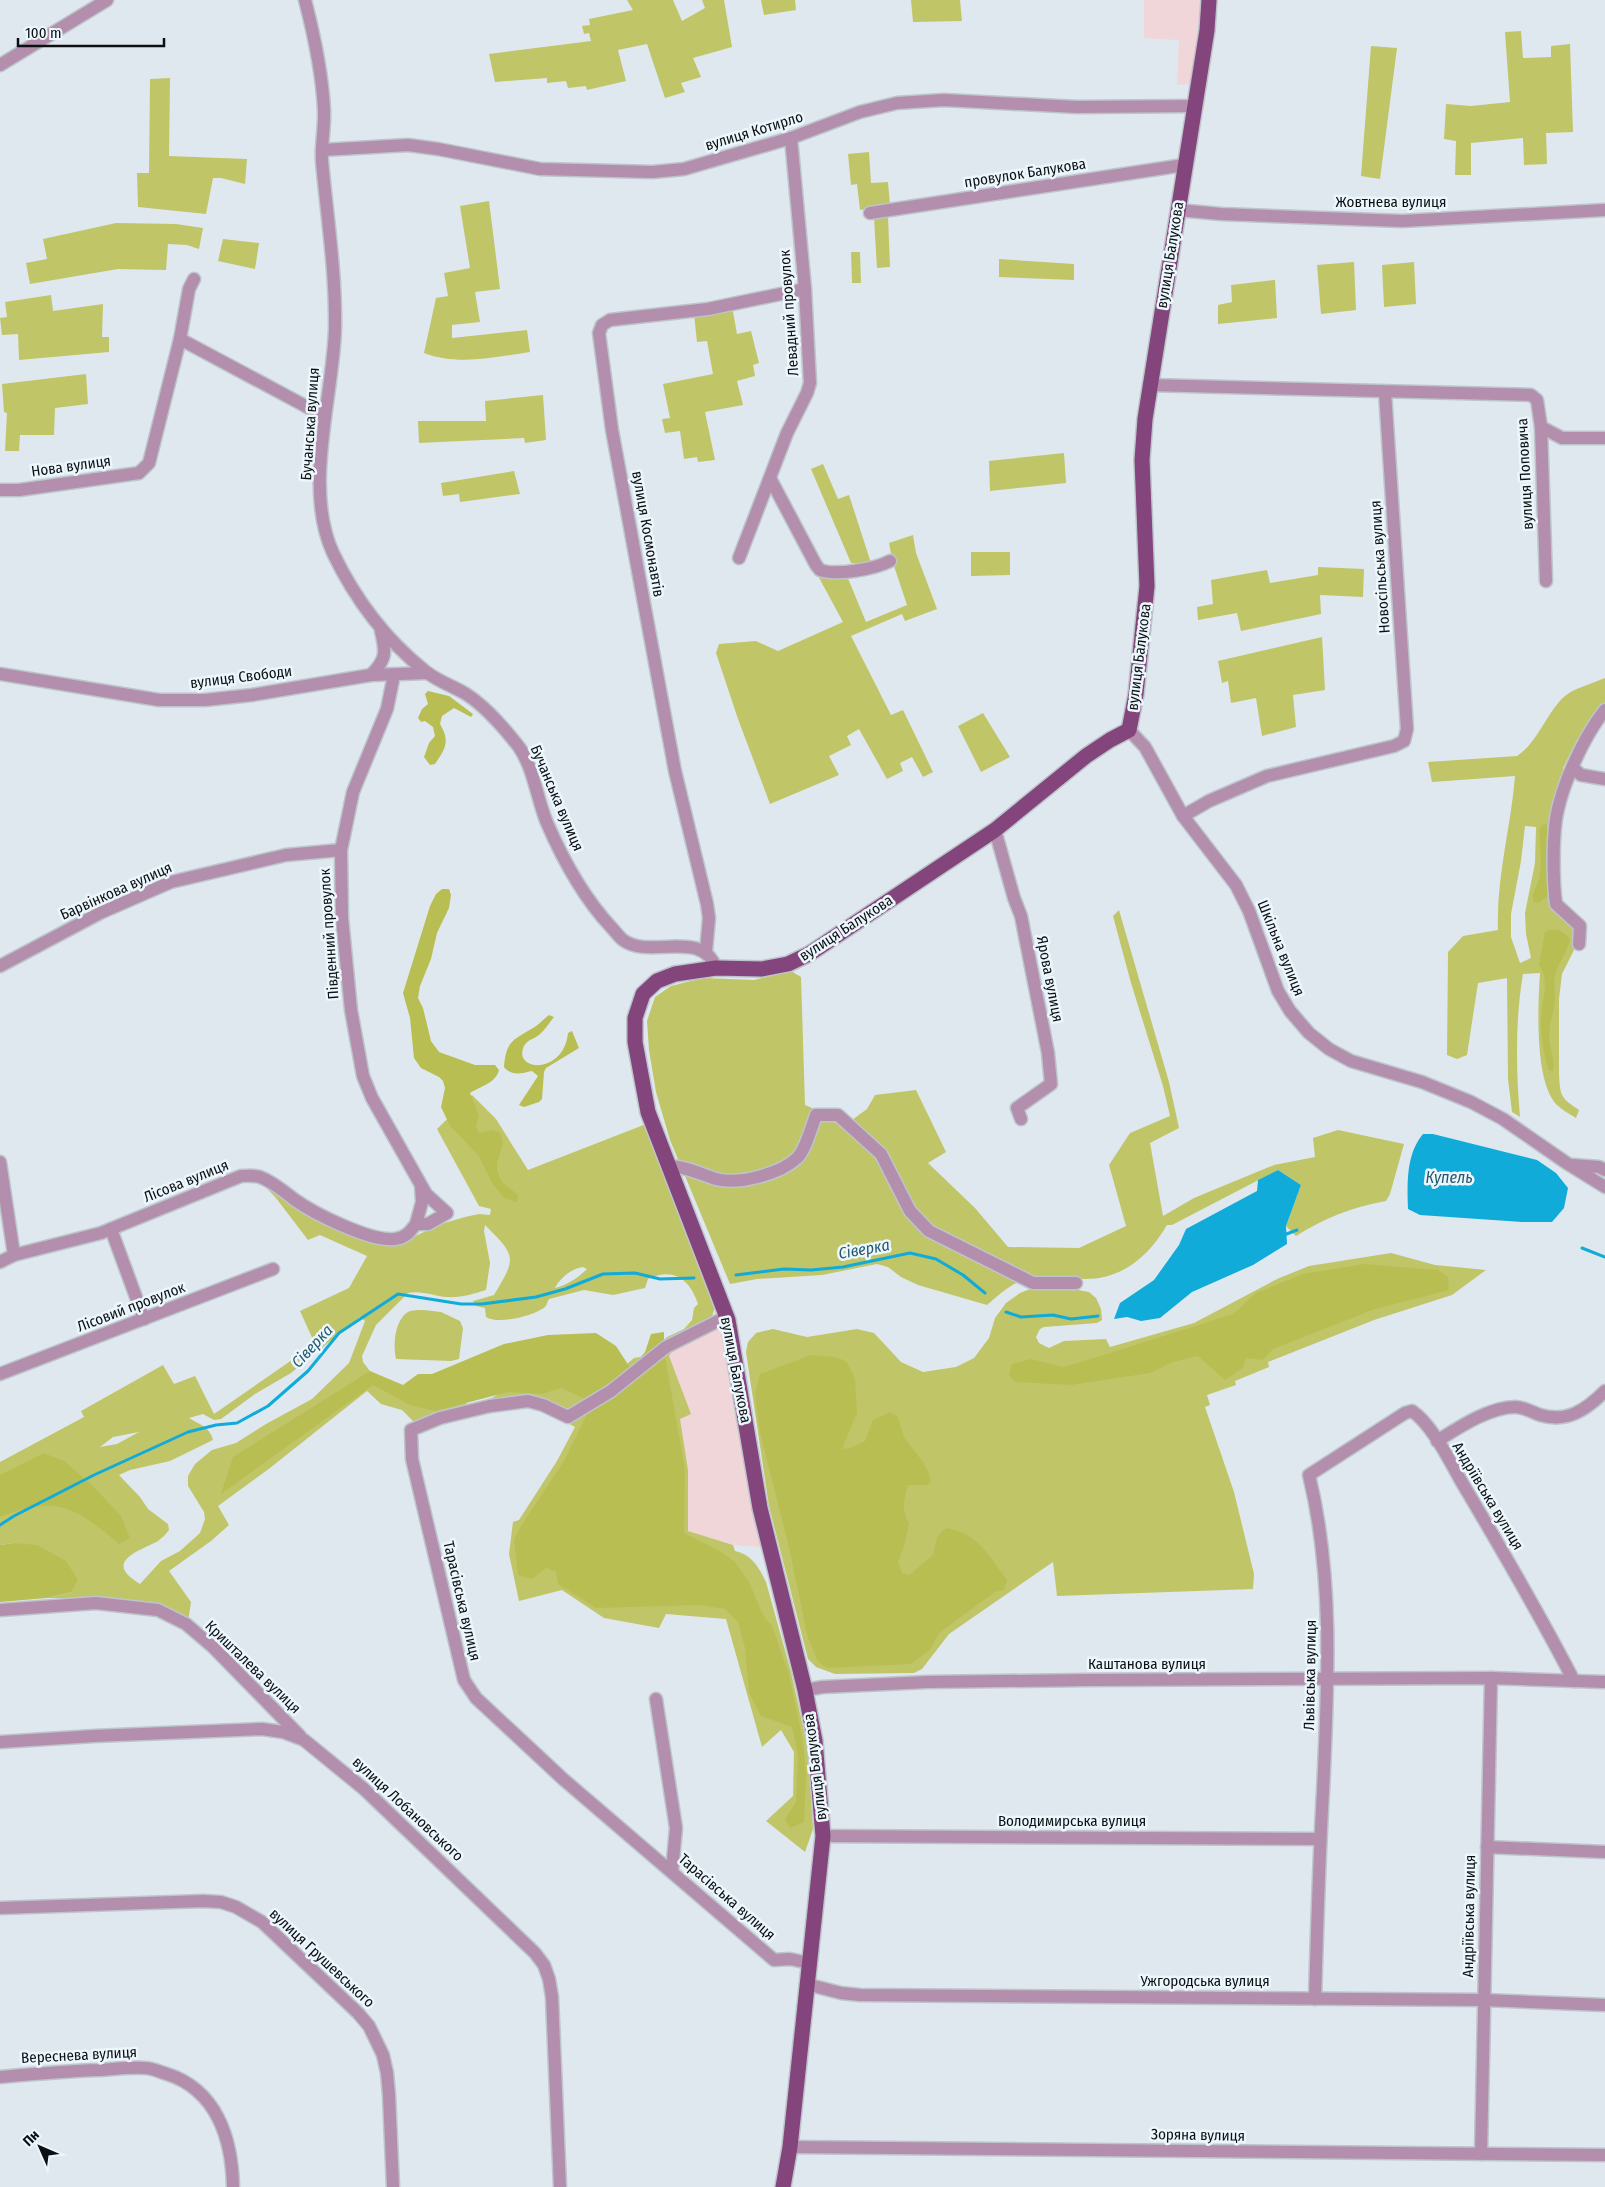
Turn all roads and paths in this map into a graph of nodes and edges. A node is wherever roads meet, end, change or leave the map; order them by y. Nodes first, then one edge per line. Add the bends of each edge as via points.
1 (107, 0) edge
2 (305, 0) edge
3 (1209, 0) edge
4 (0, 65) edge
5 (1194, 106) junction
6 (791, 138) junction
7 (322, 150) junction
8 (1184, 165) junction
9 (1178, 210) junction
10 (1605, 210) edge
11 (870, 213) dead end
12 (194, 279) dead end
13 (805, 289) junction
14 (180, 339) junction
15 (1148, 386) junction
16 (1385, 392) junction
17 (324, 416) junction
18 (1541, 427) junction
19 (1605, 438) edge
20 (770, 478) junction
21 (0, 490) edge
22 (739, 558) dead end
23 (890, 561) dead end
24 (1546, 581) dead end
25 (381, 631) junction
26 (427, 673) junction
27 (0, 674) edge
28 (371, 675) junction
29 (394, 675) junction
30 (1605, 710) edge
31 (1129, 730) junction
32 (1573, 768) junction
33 (1605, 779) edge
34 (1183, 816) junction
35 (995, 830) junction
36 (341, 850) junction
37 (1580, 944) dead end
38 (706, 951) junction
39 (0, 966) edge
40 (716, 968) junction
41 (1020, 1119) dead end
42 (0, 1162) edge
43 (1568, 1164) junction
44 (668, 1166) junction
45 (1605, 1170) edge
46 (421, 1185) junction
47 (1605, 1187) edge
48 (416, 1224) junction
49 (111, 1229) junction
50 (14, 1255) junction
51 (0, 1262) edge
52 (273, 1269) dead end
53 (1076, 1283) dead end
54 (144, 1319) junction
55 (728, 1320) junction
56 (0, 1374) edge
57 (1605, 1391) edge
58 (1412, 1412) joint
59 (1437, 1441) junction
60 (0, 1610) edge
61 (1491, 1678) junction
62 (1328, 1680) junction
63 (1574, 1681) junction
64 (1605, 1682) edge
65 (805, 1690) junction
66 (656, 1699) dead end
67 (304, 1740) junction
68 (0, 1742) edge
69 (823, 1836) junction
70 (1320, 1839) junction
71 (1487, 1847) junction
72 (1605, 1852) edge
73 (672, 1872) junction
74 (0, 1908) edge
75 (809, 1963) junction
76 (806, 1984) junction
77 (1315, 1998) junction
78 (1484, 2000) junction
79 (1605, 2005) edge
80 (0, 2077) edge
81 (790, 2147) junction
82 (1482, 2154) junction
83 (1605, 2155) edge
84 (233, 2187) edge
85 (393, 2187) edge
86 (560, 2187) edge
87 (784, 2187) edge

1 - 4 street
2 - 7 street, Бучанська вулиця via 324,111
3 - 5 main road, вулиця Балукова
5 - 6 street, вулиця Котирло via 1077,107 944,100 898,103 860,112
5 - 8 main road, вулиця Балукова
6 - 7 street, вулиця Котирло via 684,169 653,172 540,169 408,145
6 - 13 street, Левадний провулок
7 - 17 street, Бучанська вулиця via 334,264 335,331
8 - 9 main road, вулиця Балукова
8 - 11 street, провулок Балукова
9 - 10 street, Жовтнева вулиця via 1402,220
9 - 15 main road, вулиця Балукова
12 - 14 street via 189,289
13 - 20 street, Левадний провулок via 810,383
13 - 38 street, вулиця Космонавтів via 708,309 610,320 602,325 599,333 612,430 675,771 707,904
14 - 17 street
14 - 21 street, Нова вулиця via 145,469 139,473 38,488
15 - 16 street
15 - 31 main road, вулиця Балукова via 1142,460 1147,586
16 - 18 street, вулиця Поповича via 1531,395 1537,400
16 - 34 street, Новосільська вулиця via 1407,729 1404,741 1267,776
17 - 25 street, Бучанська вулиця via 320,466 322,521 345,576
18 - 19 street via 1562,438
18 - 24 street, вулиця Поповича
20 - 22 street, Левадний провулок
20 - 23 street via 820,570 872,568
25 - 26 street, Бучанська вулиця
25 - 28 street via 385,656
26 - 29 street, вулиця Свободи
26 - 38 street, Бучанська вулиця via 469,696 520,749 563,856 602,918 624,941
27 - 28 street, вулиця Свободи via 159,700 252,695
28 - 29 street, вулиця Свободи
29 - 36 street, Південний провулок via 387,709 352,792
30 - 32 street
31 - 34 street, Шкільна вулиця via 1145,747
31 - 35 main road, вулиця Балукова via 1086,756
32 - 33 street via 1581,775
32 - 37 street via 1555,826 1555,899 1559,909 1580,926
34 - 43 street, Шкільна вулиця via 1236,885 1278,991 1309,1033 1351,1061 1422,1082 1471,1102
35 - 40 main road, вулиця Балукова via 809,954 788,964 762,969
35 - 41 street, Ярова вулиця via 1021,916 1048,1052 1051,1084 1017,1108
36 - 39 street, Барвінкова вулиця via 286,855 171,882 100,912
36 - 46 street, Південний провулок via 342,918 350,1003 363,1076
38 - 40 street
40 - 44 main road, вулиця Балукова via 675,974 657,981 643,994 635,1018 635,1042 648,1112
42 - 50 street
43 - 45 street, Шкільна вулиця
43 - 47 street, Шкільна вулиця
44 - 53 street via 680,1166 719,1180 749,1179 781,1169 798,1157 816,1116 838,1115 881,1154 910,1211 929,1232 1033,1283
44 - 55 main road, вулиця Балукова
46 - 48 street via 422,1202
46 - 48 street, Південний провулок via 447,1214 428,1224
48 - 49 street, Лісова вулиця via 409,1234 395,1239 368,1235 338,1224 260,1177 241,1176
49 - 50 street, Лісова вулиця
49 - 54 street
50 - 51 street, Лісова вулиця
52 - 54 street, Лісовий провулок
54 - 56 street, Лісовий провулок
55 - 65 main road, вулиця Балукова via 762,1516
55 - 73 street, Тарасівська вулиця via 666,1347 612,1391 568,1417 528,1402 490,1406 440,1418 411,1430 412,1459 464,1680 476,1698 563,1779
57 - 59 street via 1566,1418 1553,1419 1514,1406 1474,1419
58 - 59 street, Андріївська вулиця via 1423,1420
58 - 62 street, Львівська вулиця via 1405,1413 1309,1475 1318,1512 1326,1587
59 - 63 street, Андріївська вулиця
60 - 67 street, Кришталева вулиця via 96,1603 158,1610 186,1624 212,1647
61 - 62 street, Каштанова вулиця
61 - 63 street, Каштанова вулиця
61 - 71 street, Андріївська вулиця
62 - 65 street, Каштанова вулиця via 927,1682
62 - 70 street, Львівська вулиця
63 - 64 street, Каштанова вулиця
65 - 69 main road, вулиця Балукова via 819,1775
66 - 73 street via 676,1828
67 - 68 street, вулиця Лобановського via 262,1729
67 - 86 street, вулиця Лобановського via 400,1822 522,1939 544,1965 552,1997
69 - 70 street, Володимирська вулиця
69 - 75 main road, вулиця Балукова
70 - 77 street, Львівська вулиця
71 - 72 street
71 - 78 street, Андріївська вулиця
73 - 75 street, Тарасівська вулиця via 774,1960
74 - 85 street, вулиця Грушевського via 203,1901 236,1907 262,1922 358,2013 376,2039 390,2095
75 - 76 main road, вулиця Балукова
76 - 77 street, Ужгородська вулиця via 860,1995
76 - 81 main road, вулиця Балукова
77 - 78 street, Ужгородська вулиця
78 - 79 street, Ужгородська вулиця
78 - 82 street, Андріївська вулиця
80 - 84 street, Вереснева вулиця via 56,2071 147,2068 182,2080 200,2093 217,2113 229,2149
81 - 82 street, Зоряна вулиця
81 - 87 main road, вулиця Балукова
82 - 83 street, Зоряна вулиця

